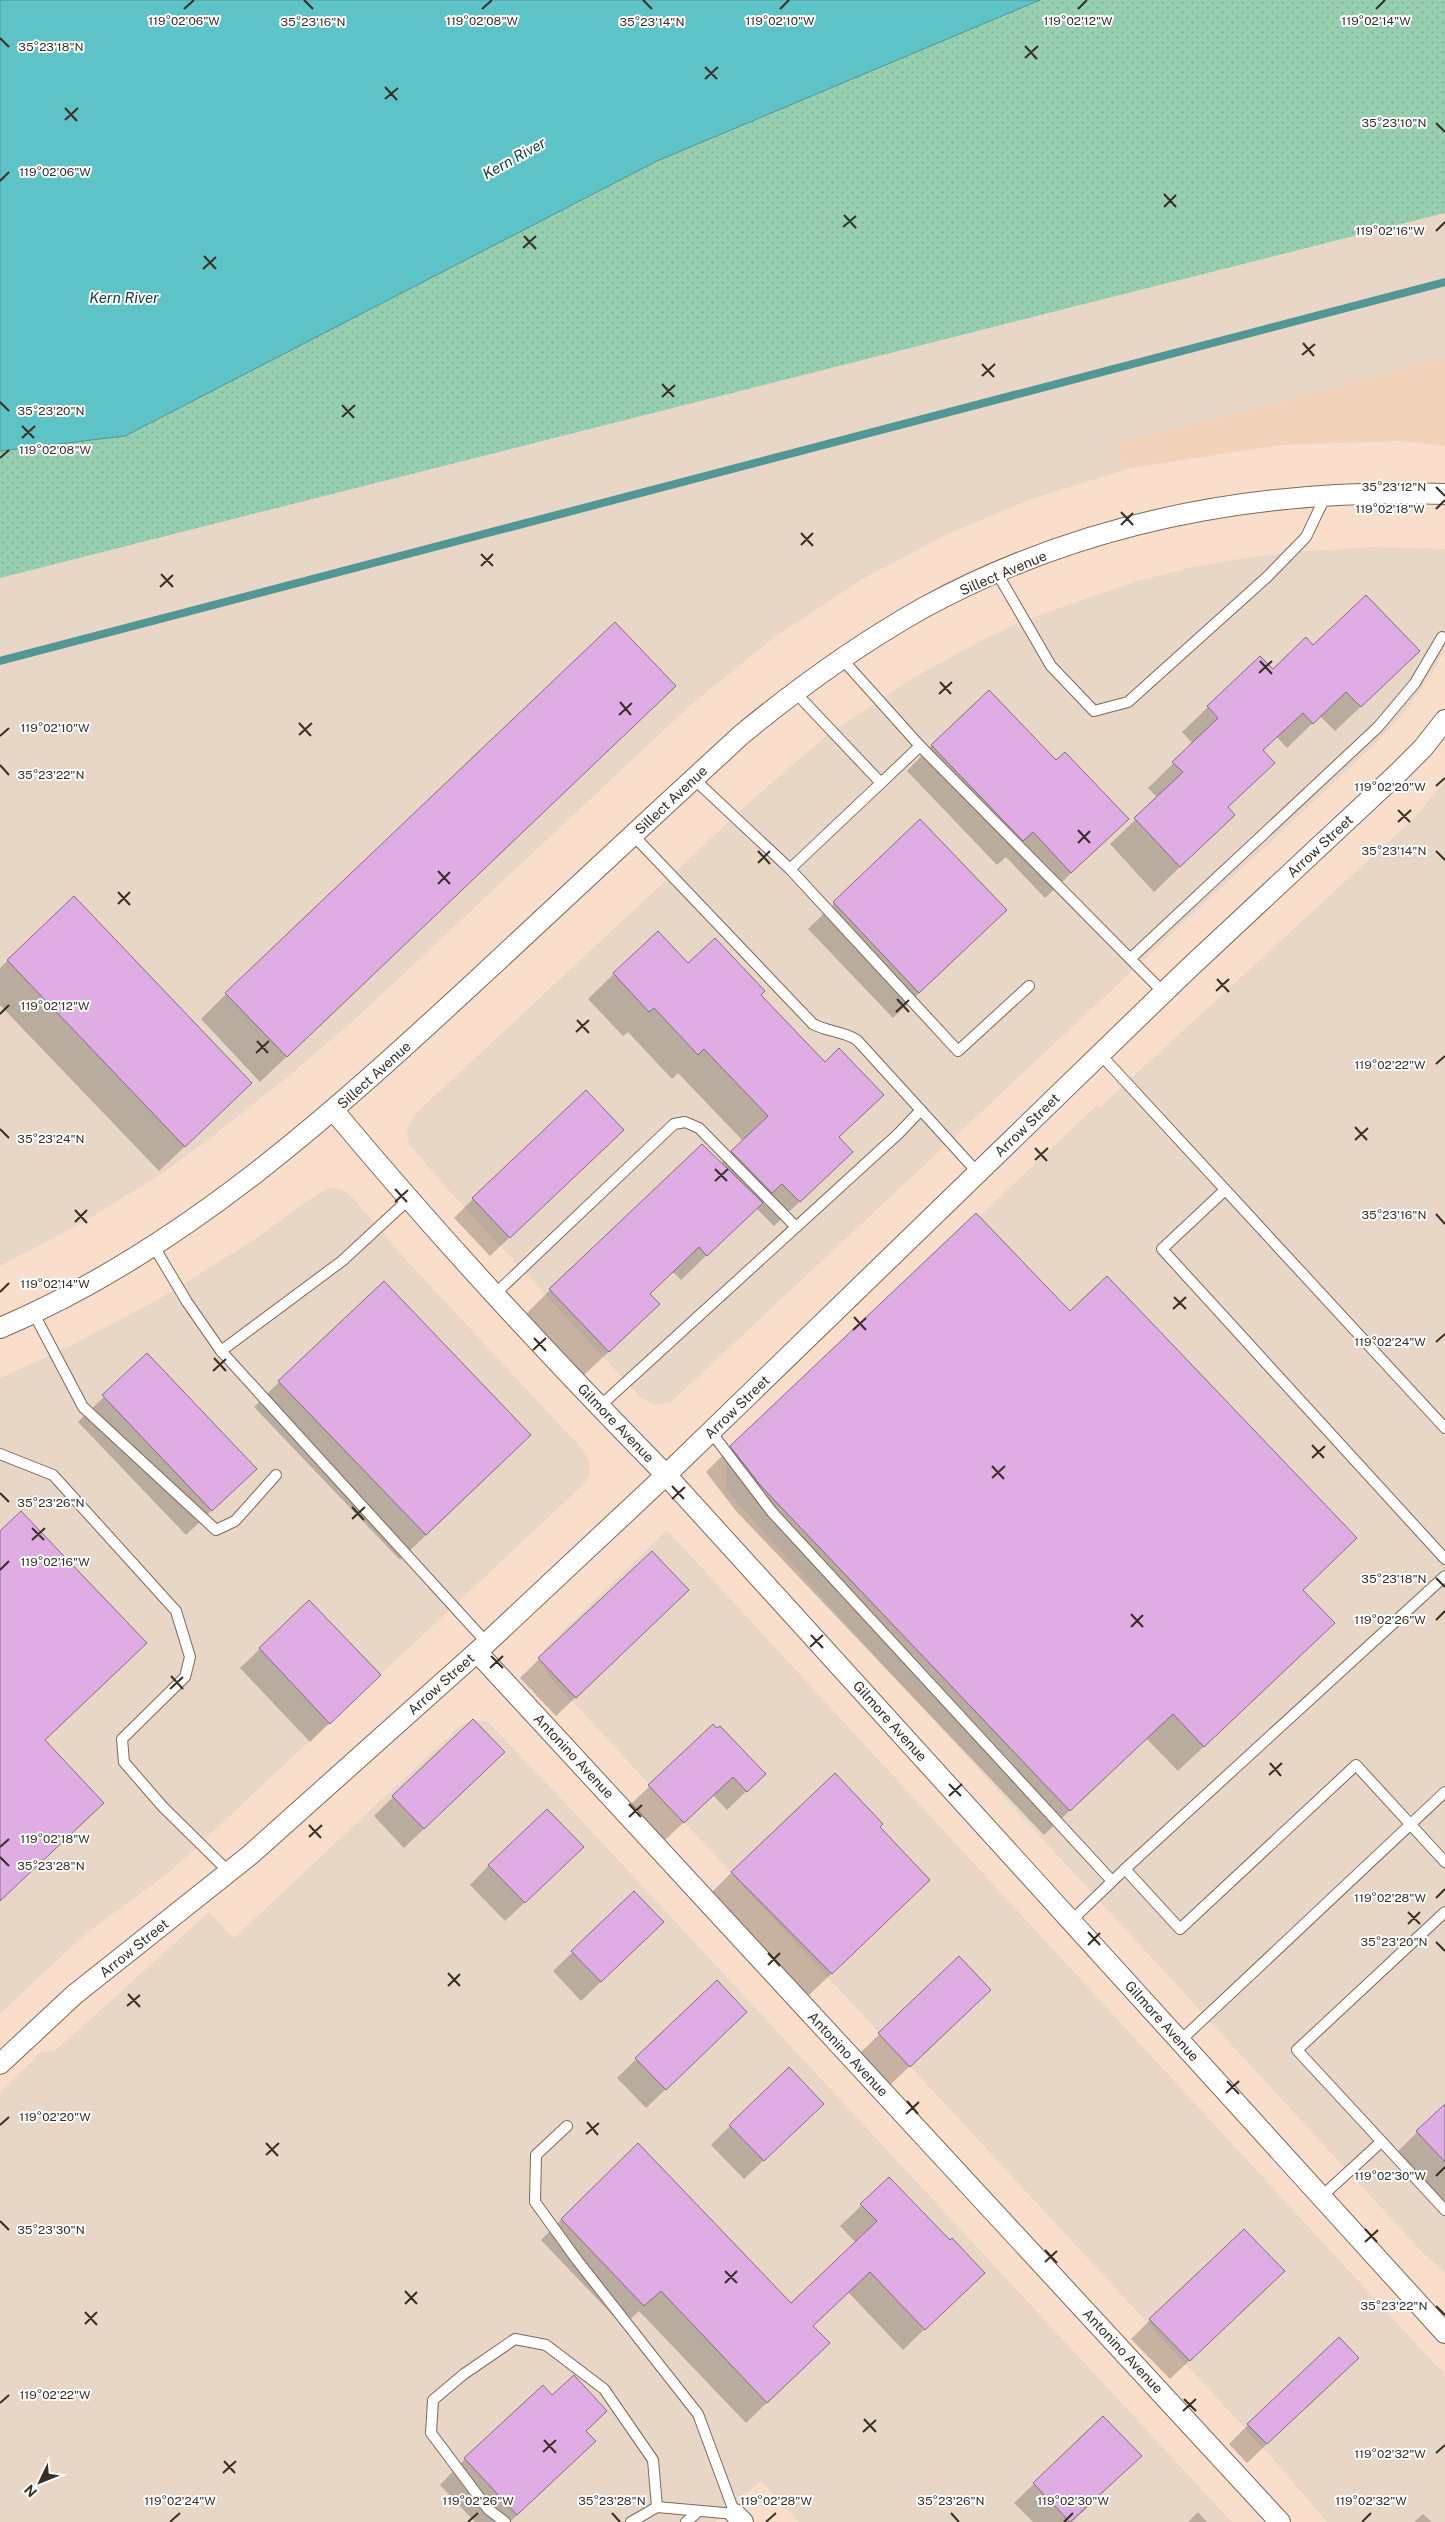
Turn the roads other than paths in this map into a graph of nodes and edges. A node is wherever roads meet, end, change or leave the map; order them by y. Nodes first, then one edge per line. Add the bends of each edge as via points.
1 (1327, 494) junction
2 (1445, 494) edge
3 (997, 573) junction
4 (1442, 637) dead end
5 (842, 659) junction
6 (794, 691) junction
7 (1445, 720) edge
8 (920, 746) junction
9 (694, 779) junction
10 (881, 783) junction
11 (633, 835) junction
12 (790, 869) junction
13 (1131, 958) junction
14 (1029, 986) dead end
15 (1164, 993) junction
16 (1100, 1054) junction
17 (920, 1110) junction
18 (334, 1111) junction
19 (978, 1173) junction
20 (1225, 1190) junction
21 (408, 1200) junction
22 (796, 1227) junction
23 (153, 1245) junction
24 (495, 1294) junction
25 (33, 1312) junction
26 (0, 1328) edge
27 (221, 1351) junction
28 (599, 1407) junction
29 (1445, 1428) edge
30 (711, 1432) junction
31 (0, 1454) edge
32 (276, 1475) dead end
33 (666, 1475) junction
34 (1445, 1559) edge
35 (1445, 1576) edge
36 (482, 1647) junction
37 (1445, 1792) edge
38 (1411, 1824) junction
39 (1445, 1862) edge
40 (1125, 1869) junction
41 (229, 1872) junction
42 (1112, 1881) junction
43 (1445, 1912) edge
44 (1071, 1921) junction
45 (1180, 2041) junction
46 (0, 2064) edge
47 (567, 2126) dead end
48 (1381, 2142) junction
49 (1321, 2196) junction
50 (1445, 2210) edge
51 (1445, 2333) edge
52 (657, 2507) junction
53 (699, 2510) junction
54 (739, 2518) edge
55 (505, 2522) edge
56 (631, 2522) edge
57 (686, 2522) edge
58 (1280, 2522) edge

1 - 2 street, Sillect Avenue
1 - 3 street, Sillect Avenue via 1230,504 1163,518 1080,541
1 - 3 lane via 1306,537 1268,577 1128,702 1094,711 1051,666
3 - 5 street, Sillect Avenue via 924,608
4 - 13 lane via 1415,683 1378,727
5 - 6 street, Sillect Avenue
5 - 8 lane
6 - 9 street, Sillect Avenue
6 - 10 lane
7 - 15 street, Arrow Street via 1399,772
8 - 10 lane
8 - 13 lane
9 - 11 street, Sillect Avenue
9 - 12 lane
10 - 12 lane
11 - 17 lane via 813,1024 846,1033 857,1040
11 - 18 street, Sillect Avenue
12 - 14 lane via 958,1051
13 - 15 lane
15 - 16 street, Arrow Street
16 - 19 street, Arrow Street
16 - 20 lane
17 - 19 lane
17 - 22 lane
18 - 21 street, Gilmore Avenue
18 - 23 street, Sillect Avenue via 234,1190
19 - 30 street, Arrow Street
20 - 29 lane
20 - 34 lane via 1162,1249
21 - 24 street, Gilmore Avenue
21 - 27 lane via 342,1262
22 - 24 lane via 699,1128 685,1122 674,1124
22 - 28 lane
23 - 25 street, Sillect Avenue via 91,1283
23 - 27 lane
24 - 28 street, Gilmore Avenue
25 - 26 street, Sillect Avenue
25 - 32 lane via 84,1407 216,1530 235,1521
27 - 36 lane
28 - 33 street, Gilmore Avenue
30 - 33 street, Arrow Street
30 - 42 lane via 772,1512
31 - 41 lane via 53,1475 176,1611 190,1657 185,1676 122,1739 124,1762 163,1807
33 - 36 street, Arrow Street
33 - 44 street, Gilmore Avenue
35 - 40 lane
36 - 41 street, Arrow Street
36 - 58 street, Antonino Avenue
37 - 38 lane
38 - 39 lane
38 - 40 lane via 1356,1765 1180,1929
38 - 45 lane
40 - 42 lane
41 - 46 street, Arrow Street via 74,1995
42 - 44 lane
43 - 48 lane via 1297,2050
44 - 45 street, Gilmore Avenue
45 - 49 street, Gilmore Avenue
47 - 54 lane via 536,2155 535,2202 698,2414
48 - 49 lane
48 - 50 lane
49 - 51 street, Gilmore Avenue
52 - 53 lane
52 - 55 lane via 653,2460 604,2389 546,2345 515,2339 433,2400 430,2432 488,2509
52 - 56 lane
53 - 54 lane
53 - 57 lane

